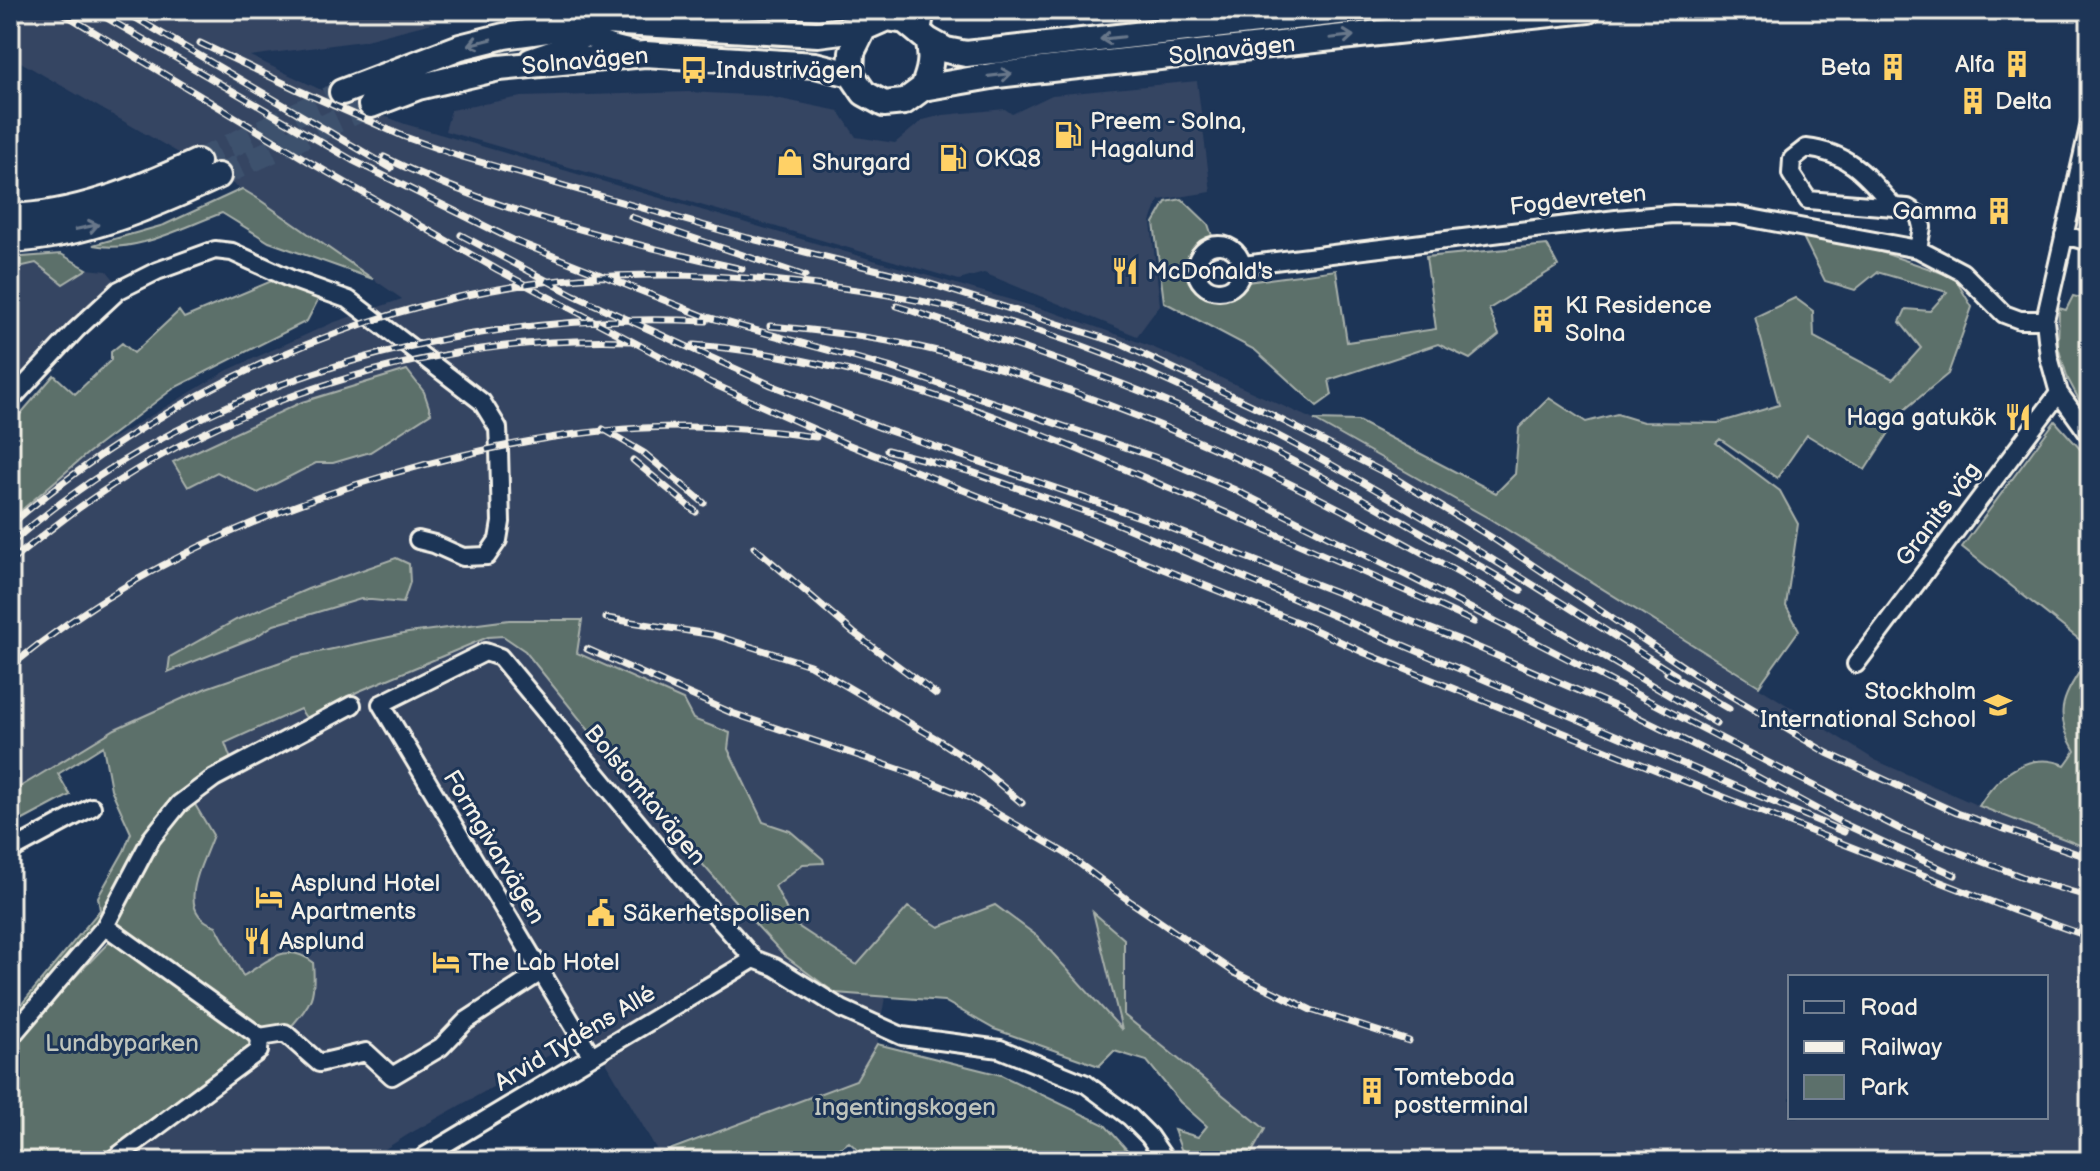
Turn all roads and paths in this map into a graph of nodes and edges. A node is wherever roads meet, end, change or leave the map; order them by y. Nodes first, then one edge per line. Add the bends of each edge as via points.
1 (1356, 10) edge
2 (1588, 10) edge
3 (890, 14) edge
4 (594, 19) edge
5 (924, 27) edge
6 (864, 28) junction
7 (645, 54) junction
8 (499, 68) junction
9 (851, 74) junction
10 (923, 88) junction
11 (342, 92) tunnel mouth
12 (371, 105) tunnel mouth
13 (2090, 123) edge
14 (197, 162) tunnel mouth
15 (218, 176) tunnel mouth
16 (1894, 207) junction
17 (10, 217) edge
18 (2064, 235) junction
19 (10, 240) edge
20 (2090, 242) edge
21 (1918, 249) junction
22 (1243, 265) dead end
23 (2045, 320) junction
24 (2059, 393) junction
25 (10, 401) edge
26 (2090, 436) edge
27 (418, 540) dead end
28 (1856, 664) dead end
29 (381, 704) joint
30 (352, 705) dead end
31 (92, 807) dead end
32 (10, 851) edge
33 (105, 926) junction
34 (754, 959) junction
35 (541, 972) junction
36 (260, 1037) junction
37 (10, 1038) edge
38 (591, 1055) junction
39 (111, 1161) edge
40 (421, 1161) edge
41 (1166, 1161) edge

1 -> 5 main road, Solnavägen via 966,54 946,50
10 -> 2 main road, Solnavägen via 997,75
3 - 5 main road, Solnavägen
3 - 6 main road, Solnavägen
4 - 6 main road, Solnavägen via 818,34
4 - 7 street via 599,43
4 - 8 street via 561,49
4 -> 11 main road, Solnavägen via 460,47
5 - 10 main road via 931,52
6 - 9 main road via 852,52
7 - 8 main road, Solnavägen
7 - 9 main road, Solnavägen via 815,65
8 - 12 main road, Solnavägen via 418,87
9 - 10 main road, Solnavägen via 864,93 884,104 904,102
13 - 18 street
14 - 17 main road via 93,205
19 -> 15 main road via 99,225
16 - 16 street via 1846,158 1806,148 1792,159 1791,174 1808,200
16 - 21 street via 1919,215
18 - 20 street
18 - 23 street
21 - 22 street, Fogdevreten via 1735,215 1673,214
21 - 23 street, Fogdevreten via 1962,272 2004,314
23 - 24 street
24 - 26 street
24 - 28 street, Granits väg
25 - 27 street via 119,290 215,250 232,252 349,300 482,402 498,428 498,540 487,556 463,557
29 - 34 street, Bolstomtavägen via 485,652 500,657
29 - 35 street, Formgivarvägen
30 - 33 street via 214,778 179,804 151,839
31 - 32 street
33 - 36 street
33 - 37 street
34 - 38 street, Arvid Tydéns Allé
34 - 41 street, Bolstomtavägen via 902,1036 1000,1049 1086,1084 1130,1117
35 - 36 street via 466,1021 441,1047 392,1076 366,1052 319,1063 285,1033
35 - 38 street, Formgivarvägen
36 - 39 street via 259,1051
38 - 40 street, Arvid Tydéns Allé

